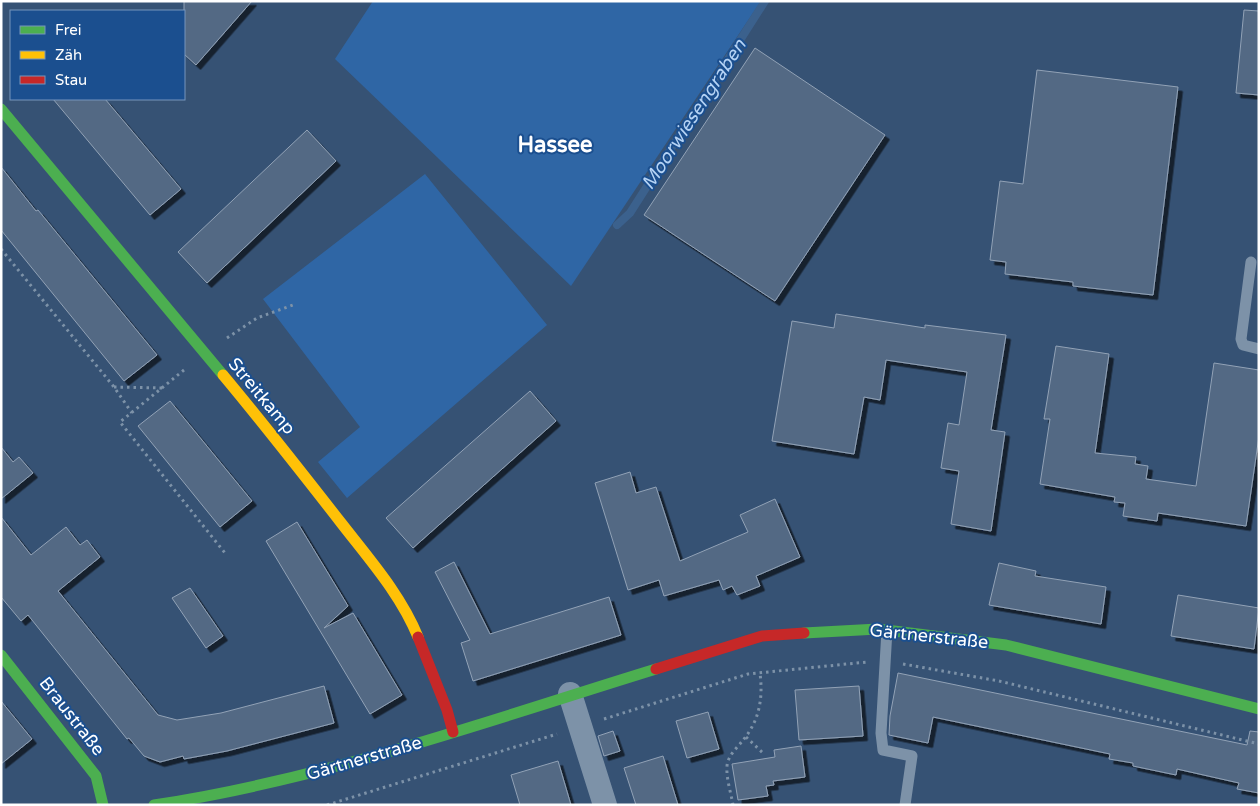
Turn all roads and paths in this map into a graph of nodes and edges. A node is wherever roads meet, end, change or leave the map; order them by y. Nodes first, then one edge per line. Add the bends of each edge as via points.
1 (1, 109) edge
2 (1, 249) edge
3 (1251, 262) dead end
4 (293, 305) dead end
5 (1259, 349) edge
6 (204, 354) junction
7 (114, 387) junction
8 (162, 388) junction
9 (132, 413) junction
10 (225, 553) dead end
11 (887, 630) junction
12 (1, 655) edge
13 (885, 661) junction
14 (760, 672) junction
15 (570, 694) junction
16 (1259, 708) edge
17 (580, 727) junction
18 (453, 732) junction
19 (746, 737) junction
20 (1259, 744) edge
21 (764, 754) dead end
22 (103, 805) edge
23 (154, 805) edge
24 (327, 805) edge
25 (605, 805) edge
26 (733, 805) edge
27 (905, 805) edge

1 - 6 street, Streitkamp
2 - 7 path
3 - 5 lane via 1241,339 1243,345
4 - 6 path via 257,318
6 - 8 path
6 - 18 street, Streitkamp via 281,445 390,585 410,618
7 - 8 path
7 - 9 path
8 - 9 path
9 - 10 path via 120,422
11 - 13 lane
11 - 15 street, Gärtnerstraße via 762,636
11 - 16 street, Gärtnerstraße via 1006,644
12 - 22 street, Braustraße via 96,776
13 - 14 path
13 - 20 path via 999,681
13 - 27 lane via 883,750 912,756
14 - 17 path
14 - 19 path via 763,692 760,709
15 - 17 street
15 - 18 street, Gärtnerstraße
17 - 24 path
17 - 25 street
18 - 23 street, Gärtnerstraße via 327,770
19 - 21 path
19 - 26 path via 730,756 727,766

